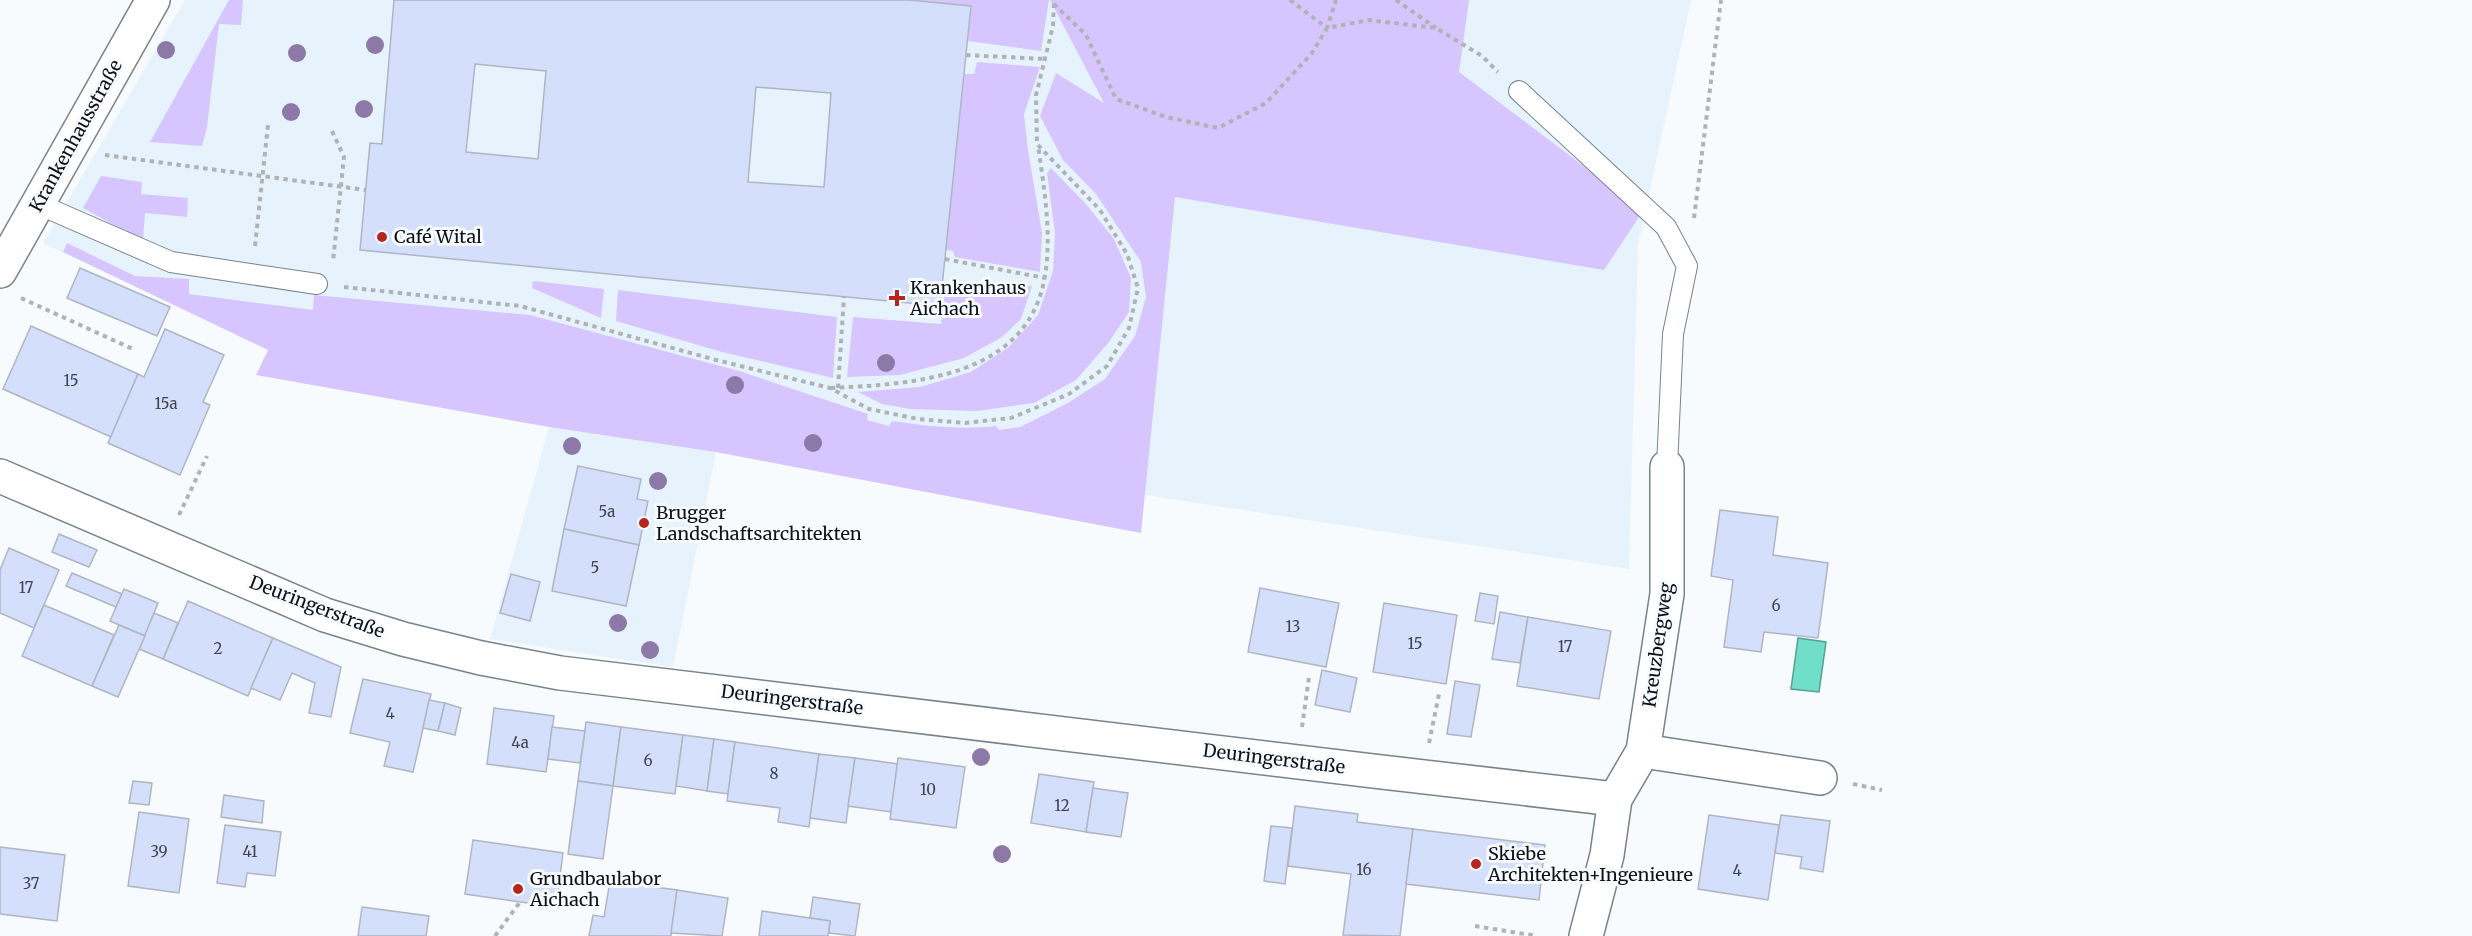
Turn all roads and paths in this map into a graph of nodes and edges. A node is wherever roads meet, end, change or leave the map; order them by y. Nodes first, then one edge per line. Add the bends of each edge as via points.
1 (153, 0) edge
2 (1290, 0) edge
3 (1336, 0) edge
4 (1396, 0) edge
5 (1721, 0) edge
6 (1054, 2) edge
7 (1327, 28) junction
8 (1436, 28) junction
9 (966, 55) dead end
10 (1045, 59) junction
11 (1519, 91) joint
12 (268, 124) dead end
13 (332, 131) dead end
14 (1037, 144) junction
15 (69, 149) junction
16 (262, 177) junction
17 (340, 186) junction
18 (366, 190) dead end
19 (38, 204) junction
20 (945, 259) dead end
21 (1688, 266) junction
22 (252, 274) junction
23 (1045, 278) junction
24 (5, 282) edge
25 (324, 285) junction
26 (844, 297) dead end
27 (135, 350) dead end
28 (830, 388) junction
29 (838, 388) junction
30 (207, 456) dead end
31 (1667, 467) joint
32 (0, 476) edge
33 (164, 546) junction
34 (1309, 677) dead end
35 (1439, 694) dead end
36 (1643, 751) junction
37 (1296, 761) junction
38 (1422, 778) junction
39 (1820, 778) dead end
40 (1615, 799) junction
41 (520, 902) dead end
42 (1475, 926) dead end
43 (495, 936) edge
44 (1537, 936) edge
45 (1586, 936) edge

1 - 15 street, Krankenhausstraße
2 - 7 path
3 - 7 path
4 - 8 path
5 - 21 path
6 - 7 path via 1086,35 1116,99 1167,117 1218,128 1266,103 1312,53
6 - 10 path
7 - 8 path via 1370,20
8 - 11 path via 1482,57
9 - 10 path
10 - 14 path via 1035,95
11 - 21 lane via 1666,227
12 - 16 path
13 - 17 path via 344,157
14 - 23 path via 1048,235
14 - 28 path via 1100,210 1127,254 1138,288 1129,328 1107,366 1069,394 1038,408 1011,418 965,423 869,409
15 - 16 path
15 - 19 street, Krankenhausstraße
16 - 17 path
16 - 22 path
17 - 18 path
17 - 25 path
19 - 22 lane via 171,262
19 - 24 street, Krankenhausstraße
20 - 23 path
21 - 31 lane via 1673,334
22 - 25 lane
23 - 29 path via 1030,322 993,356 914,383
24 - 27 path
25 - 28 path via 520,306
26 - 29 path
28 - 29 path
30 - 33 path
31 - 36 street, Kreuzbergweg via 1667,594
32 - 33 street, Deuringerstraße
33 - 37 street, Deuringerstraße via 325,615 481,658 560,673
34 - 37 path
35 - 38 path
36 - 39 street
36 - 40 street, Kreuzbergweg
37 - 38 street, Deuringerstraße
38 - 40 street, Deuringerstraße
40 - 45 street, Kreuzbergweg via 1607,855
41 - 43 path
42 - 44 path

